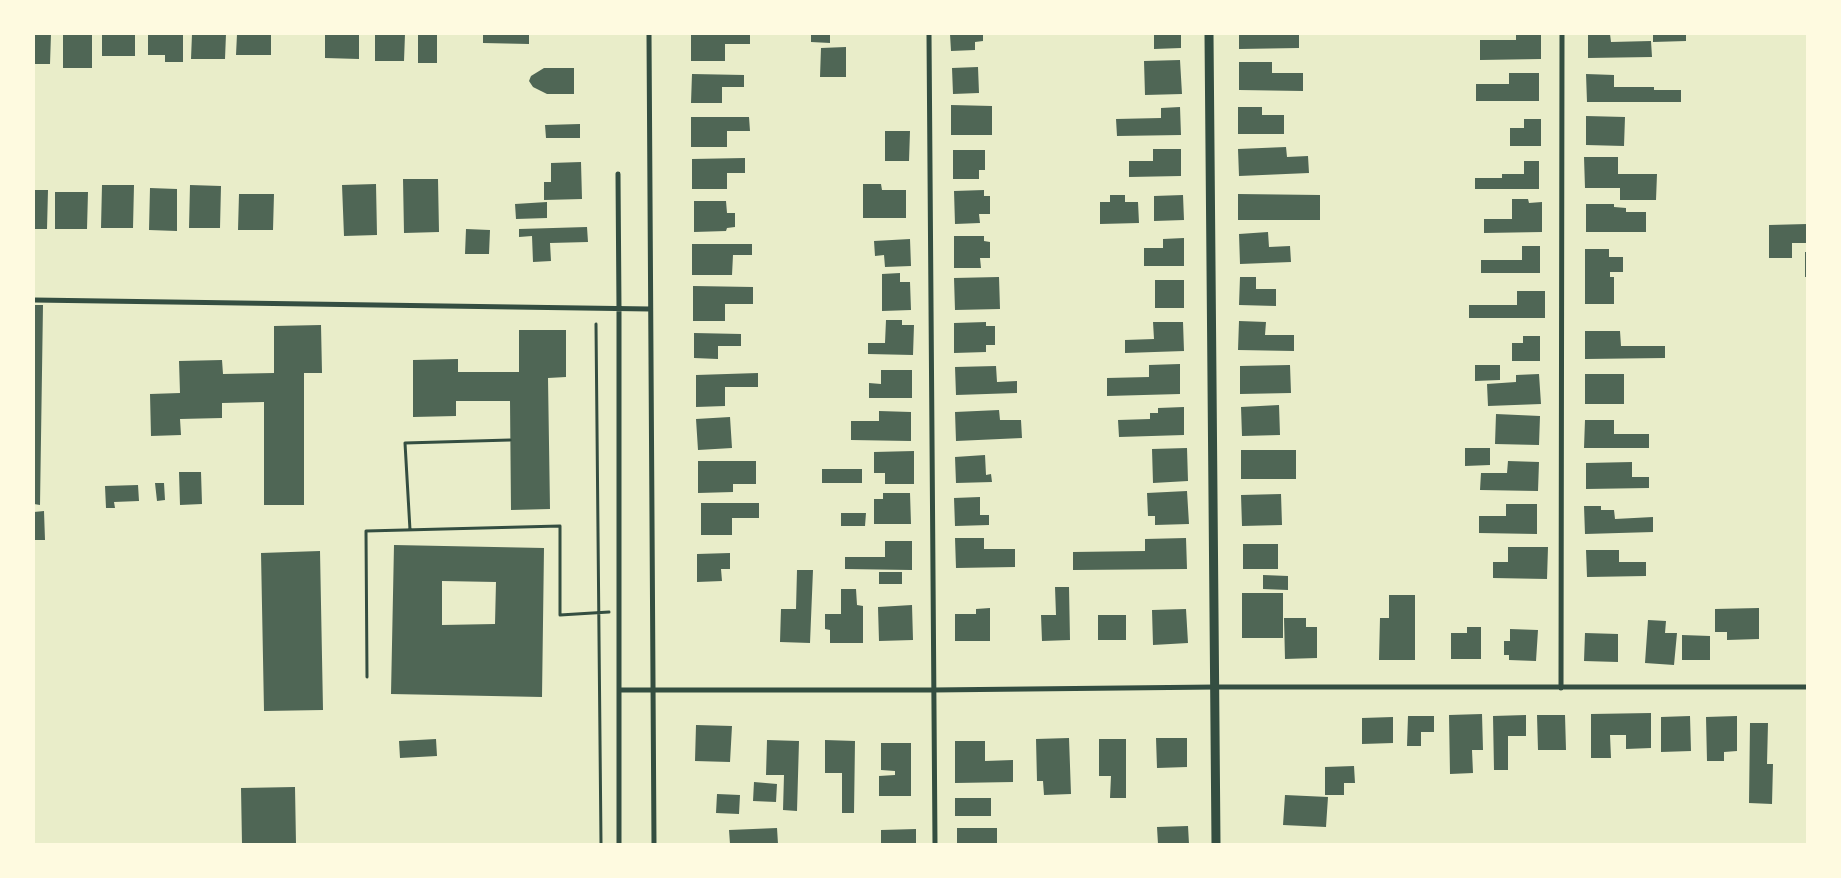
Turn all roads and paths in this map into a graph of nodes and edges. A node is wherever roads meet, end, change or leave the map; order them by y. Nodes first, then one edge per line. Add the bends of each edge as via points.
1 (649, 34) edge
2 (929, 34) edge
3 (1209, 34) edge
4 (1562, 34) edge
5 (618, 174) dead end
6 (34, 300) edge
7 (620, 309) junction
8 (650, 309) junction
9 (596, 324) dead end
10 (510, 440) dead end
11 (410, 530) junction
12 (619, 612) junction
13 (599, 613) junction
14 (367, 677) dead end
15 (1807, 686) edge
16 (1216, 687) junction
17 (1561, 688) junction
18 (653, 689) junction
19 (619, 690) junction
20 (933, 690) junction
21 (601, 844) edge
22 (619, 844) edge
23 (654, 844) edge
24 (935, 844) edge
25 (1216, 844) edge

1 - 8 street
2 - 20 street
3 - 16 street
4 - 17 street
5 - 7 street
6 - 7 street
7 - 8 street
7 - 12 street
8 - 18 street
9 - 13 path
10 - 11 path via 405,443
11 - 13 path via 560,526 560,615
11 - 14 path via 366,531
12 - 13 path
12 - 19 street
13 - 21 path
15 - 17 street
16 - 17 street
16 - 20 street
16 - 25 street
18 - 19 street
18 - 20 street
18 - 23 street
19 - 22 street
20 - 24 street

